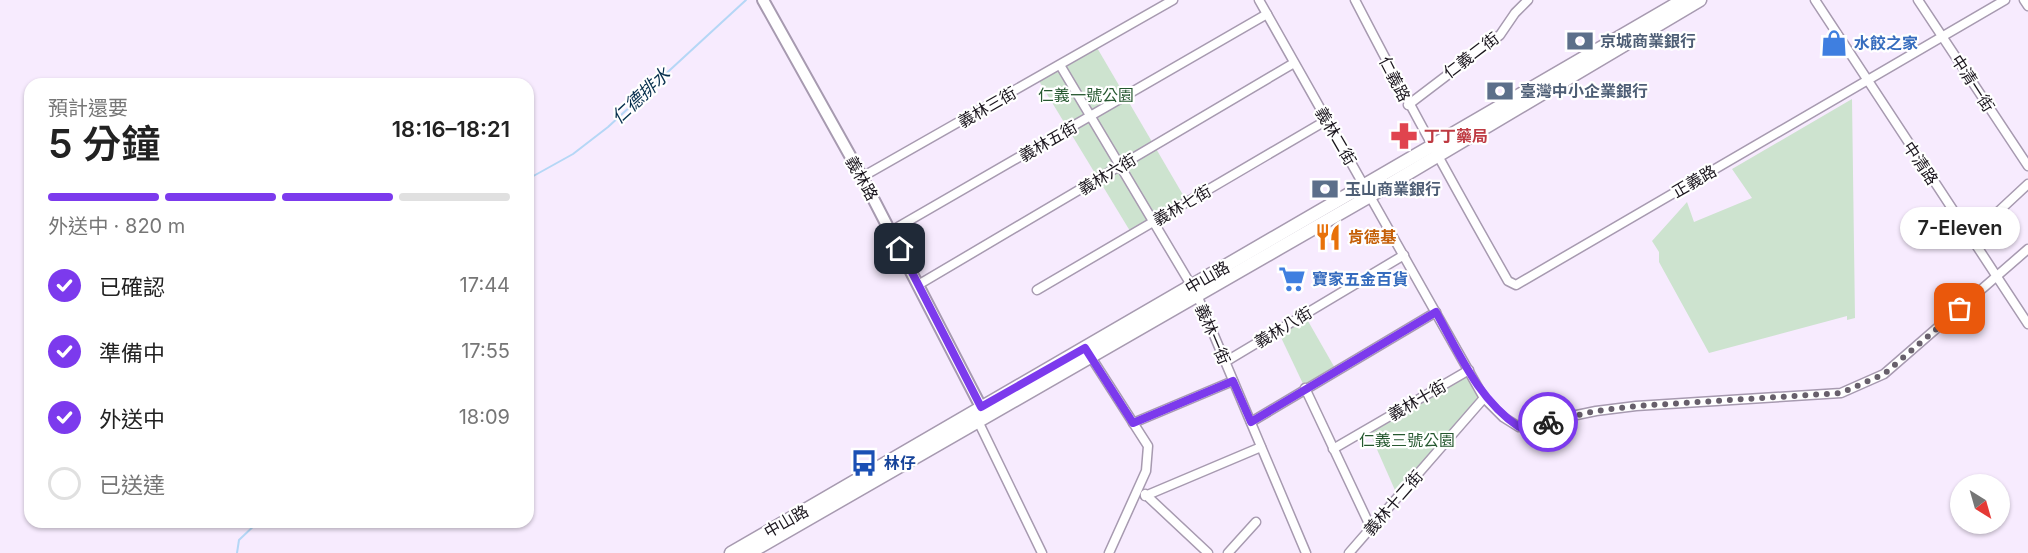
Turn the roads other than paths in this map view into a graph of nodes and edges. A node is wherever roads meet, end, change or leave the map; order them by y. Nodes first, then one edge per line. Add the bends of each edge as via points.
1 (762, 0) edge
2 (1173, 0) edge
3 (1259, 0) edge
4 (1355, 0) edge
5 (1528, 0) edge
6 (1683, 0) edge
7 (1700, 0) edge
8 (1815, 0) edge
9 (1918, 0) edge
10 (2005, 0) edge
11 (2024, 0) edge
12 (2028, 6) edge
13 (1267, 14) junction
14 (1943, 36) junction
15 (1294, 63) junction
16 (1060, 65) junction
17 (1866, 81) junction
18 (1408, 105) junction
19 (1090, 116) junction
20 (1327, 120) junction
21 (1434, 152) junction
22 (1120, 166) junction
23 (2028, 166) edge
24 (862, 177) junction
25 (2028, 184) edge
26 (1367, 191) junction
27 (1153, 222) junction
28 (891, 231) junction
29 (1971, 237) junction
30 (2028, 249) edge
31 (1404, 255) junction
32 (1997, 277) junction
33 (918, 285) junction
34 (1037, 290) dead end
35 (1194, 291) junction
36 (1436, 312) junction
37 (2028, 324) edge
38 (1088, 352) junction
39 (1225, 362) junction
40 (1468, 370) junction
41 (1233, 381) junction
42 (1305, 388) junction
43 (1485, 398) junction
44 (981, 407) junction
45 (977, 420) junction
46 (1251, 422) junction
47 (1133, 423) junction
48 (1261, 447) junction
49 (1334, 449) junction
50 (1140, 483) junction
51 (1145, 496) junction
52 (1256, 522) dead end
53 (1371, 528) junction
54 (731, 553) edge
55 (749, 553) edge
56 (1042, 553) edge
57 (1108, 553) edge
58 (1208, 553) edge
59 (1228, 553) edge
60 (1306, 553) edge
61 (1349, 553) edge

1 - 24 street, 義林路
2 - 16 street, 義林三街
3 - 13 street, 義林二街
4 - 18 street, 仁義路
5 - 18 street, 仁義二街 via 1500,35
6 - 21 main road, 中山路
7 - 21 main road, 中山路
8 - 17 street, 中清路
9 - 14 street, 中清一街
10 - 14 street, 正義路
11 - 12 street
13 - 15 street, 義林二街
13 - 19 street, 義林五街
14 - 17 street, 正義路
14 - 23 street, 中清一街
15 - 20 street, 義林二街
15 - 22 street, 義林六街
16 - 19 street, 義林一街
16 - 24 street, 義林三街
17 - 21 street, 正義路 via 1516,285 1508,281
17 - 29 street, 中清路
18 - 21 street, 仁義路
19 - 22 street, 義林一街
19 - 28 street, 義林五街
20 - 26 street, 義林二街
20 - 27 street, 義林七街
21 - 26 main road, 中山路
22 - 27 street, 義林一街
22 - 33 street, 義林六街
24 - 28 street, 義林路
25 - 29 street
26 - 31 street, 義林二街
26 - 35 main road, 中山路
27 - 34 street, 義林七街
27 - 35 street, 義林一街
28 - 33 street, 義林路
29 - 32 street, 中清路
30 - 32 street
31 - 36 street, 義林二街
31 - 39 street, 義林八街
32 - 37 street, 中清路
32 - 43 street, 義林二街 via 1884,374 1841,393 1636,406 1519,427
33 - 44 street, 義林路
35 - 38 main road, 中山路
35 - 39 street, 義林一街
36 - 40 street, 義林二街
36 - 42 street
38 - 44 main road, 中山路
38 - 45 main road, 中山路
38 - 47 street
39 - 41 street, 義林一街
40 - 43 street, 義林二街
40 - 49 street, 義林十街
41 - 46 street, 義林一街
41 - 47 street
42 - 46 street
42 - 49 street
43 - 53 street, 義林十二街
44 - 45 street
44 - 54 main road, 中山路
45 - 55 main road, 中山路
45 - 56 street
46 - 48 street, 義林一街
47 - 50 street via 1148,446 1146,471
48 - 51 street
48 - 60 street, 義林一街
49 - 53 street
50 - 51 street
50 - 57 street
51 - 58 street
52 - 59 street
53 - 61 street, 義林十二街

